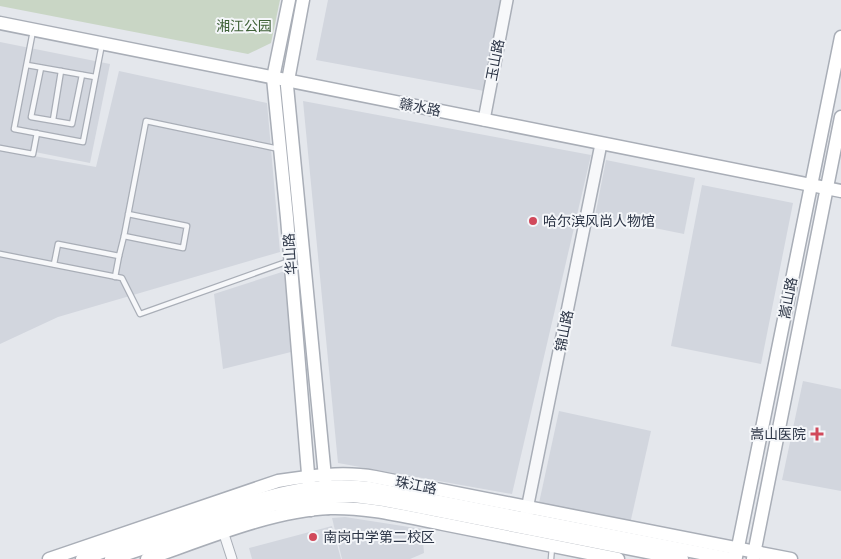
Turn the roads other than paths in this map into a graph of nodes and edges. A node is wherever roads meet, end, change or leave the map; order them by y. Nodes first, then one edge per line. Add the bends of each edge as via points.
1 (289, 0) edge
2 (303, 0) edge
3 (507, 0) edge
4 (0, 23) edge
5 (0, 30) edge
6 (32, 36) junction
7 (841, 37) edge
8 (100, 50) junction
9 (27, 65) junction
10 (41, 68) junction
11 (61, 71) junction
12 (82, 75) junction
13 (95, 77) junction
14 (273, 81) junction
15 (287, 83) junction
16 (841, 117) edge
17 (53, 120) junction
18 (484, 120) junction
19 (37, 133) junction
20 (601, 146) junction
21 (0, 148) edge
22 (280, 149) junction
23 (811, 188) junction
24 (826, 191) junction
25 (841, 191) edge
26 (841, 197) edge
27 (128, 214) junction
28 (124, 236) junction
29 (0, 254) edge
30 (119, 256) junction
31 (290, 261) junction
32 (54, 264) junction
33 (115, 277) junction
34 (326, 492) junction
35 (309, 493) junction
36 (527, 513) junction
37 (219, 517) junction
38 (553, 540) junction
39 (610, 555) edge
40 (754, 555) edge
41 (735, 556) edge
42 (49, 559) edge
43 (82, 559) edge
44 (111, 559) edge
45 (147, 559) edge
46 (232, 559) edge
47 (551, 559) edge
48 (682, 559) edge
49 (791, 559) edge

1 - 14 main road, 华山路
2 - 15 main road, 华山路
3 - 18 street, 玉山路
4 - 14 main road, 赣水路
5 - 6 main road, 赣水路
6 - 8 main road, 赣水路
6 - 9 lane
7 - 23 main road, 嵩山路
8 - 13 lane
8 - 14 main road, 赣水路
9 - 10 lane
9 - 19 lane via 14,129
10 - 11 lane
10 - 17 lane via 32,116
11 - 12 lane
11 - 17 lane
12 - 13 lane
12 - 17 lane via 72,124
13 - 19 lane via 83,142
14 - 15 main road, 赣水路
14 - 22 main road, 华山路
15 - 18 main road, 赣水路
15 - 20 main road, 赣水路
15 - 34 main road, 华山路
16 - 24 main road, 嵩山路
18 - 20 main road, 赣水路
19 - 21 lane via 33,154
20 - 23 main road, 赣水路
20 - 36 street, 锦山路
22 - 27 lane via 146,122
22 - 31 main road, 华山路
23 - 24 main road, 赣水路
23 - 41 main road, 嵩山路
24 - 25 main road, 赣水路
24 - 26 main road, 赣水路
24 - 40 main road, 嵩山路
27 - 28 lane
27 - 28 lane via 188,226 183,248
28 - 30 lane
29 - 32 lane
30 - 32 lane via 58,244
30 - 33 lane
31 - 33 lane via 140,314 122,278
31 - 35 main road, 华山路
32 - 33 lane
34 - 35 main road, 珠江路
34 - 35 main road, 珠江路
34 - 36 main road, 珠江路 via 349,486 369,488
34 - 38 main road, 珠江路 via 350,508
35 - 37 main road, 珠江路 via 272,494
35 - 37 main road, 珠江路 via 272,518
36 - 41 main road, 珠江路
37 - 42 main road, 珠江路
37 - 43 main road, 珠江路
37 - 44 main road, 珠江路
37 - 45 main road, 珠江路
37 - 46 street
38 - 39 main road, 珠江路
38 - 47 lane
39 - 48 main road, 珠江路
40 - 41 main road, 珠江路
40 - 49 main road, 珠江路

